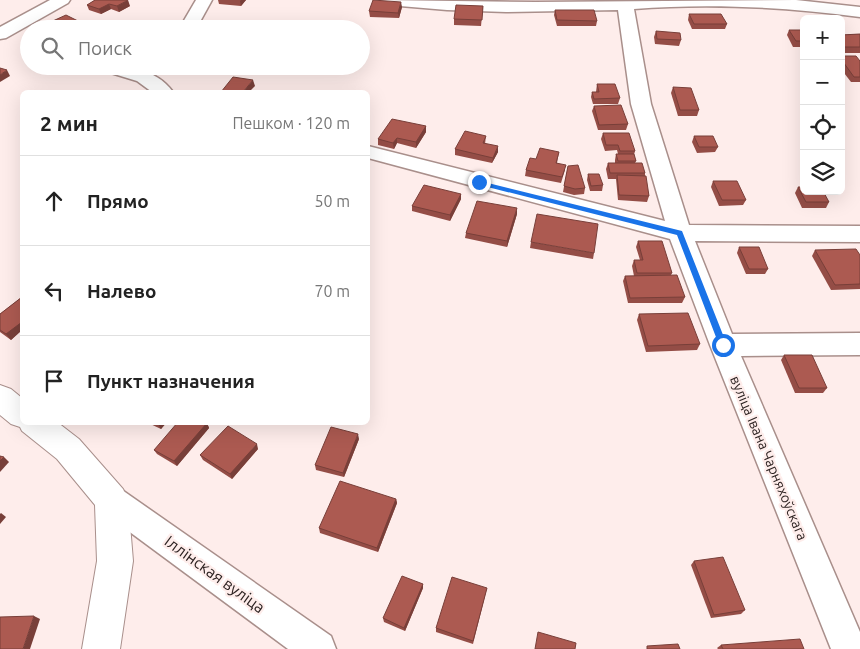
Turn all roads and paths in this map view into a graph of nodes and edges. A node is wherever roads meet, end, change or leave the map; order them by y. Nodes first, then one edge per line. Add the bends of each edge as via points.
1 (62, 0) edge
2 (204, 0) edge
3 (388, 0) edge
4 (625, 5) junction
5 (860, 12) edge
6 (26, 20) edge
7 (192, 20) edge
8 (20, 23) edge
9 (0, 34) edge
10 (0, 42) edge
11 (19, 42) dead end
12 (151, 75) edge
13 (162, 90) edge
14 (370, 153) edge
15 (680, 233) junction
16 (860, 234) edge
17 (860, 344) edge
18 (723, 345) junction
19 (0, 398) edge
20 (20, 413) edge
21 (37, 425) edge
22 (111, 500) junction
23 (101, 649) edge
24 (318, 649) edge
25 (849, 649) edge

1 - 6 street
2 - 7 street
3 - 4 street via 470,6
4 - 5 street via 683,0 751,2
4 - 15 street, вуліца Івана Чарняхоўскага via 641,104
8 - 9 street
10 - 11 street
12 - 13 street
14 - 15 street
15 - 16 street
15 - 18 street, вуліца Івана Чарняхоўскага
17 - 18 street
18 - 25 street, вуліца Івана Чарняхоўскага
19 - 20 main road
21 - 22 main road via 68,449
22 - 23 main road via 115,562
22 - 24 street, Іллінская вуліца

